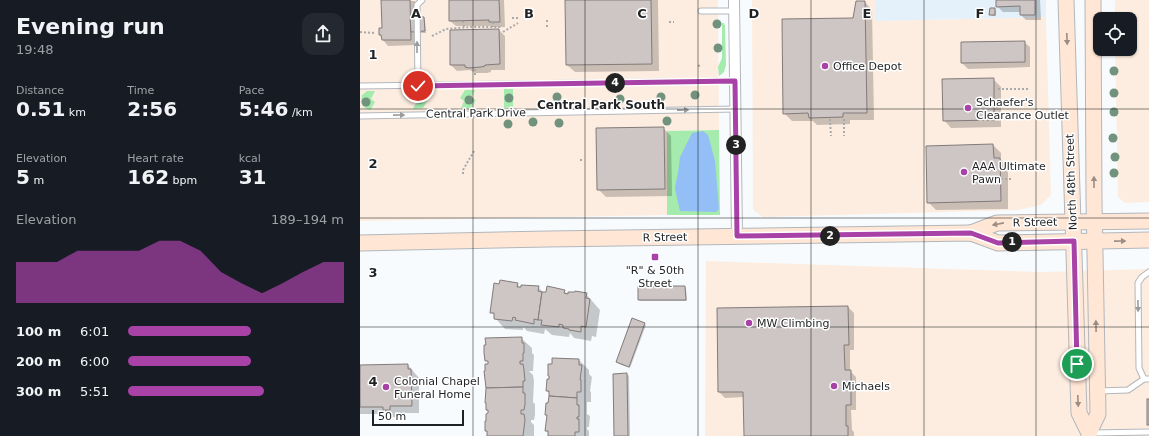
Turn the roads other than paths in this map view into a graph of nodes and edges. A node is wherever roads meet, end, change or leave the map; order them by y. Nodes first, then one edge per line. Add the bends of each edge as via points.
1 (422, 0) edge
2 (734, 0) edge
3 (1066, 0) edge
4 (1093, 0) edge
5 (701, 11) dead end
6 (734, 11) junction
7 (735, 81) junction
8 (360, 86) edge
9 (418, 86) junction
10 (735, 109) junction
11 (360, 116) edge
12 (1095, 221) junction
13 (1149, 221) edge
14 (1073, 222) junction
15 (971, 233) junction
16 (737, 236) junction
17 (1149, 240) edge
18 (1074, 241) junction
19 (1095, 241) junction
20 (360, 243) edge
21 (1149, 272) edge
22 (1147, 379) edge
23 (1098, 391) junction
24 (1149, 432) edge
25 (1089, 434) edge
26 (1131, 434) edge

9 -> 1 lane via 417,5
2 - 6 street
3 -> 14 main road, North 48th Street
12 -> 4 main road, North 48th Street
5 - 6 lane
6 - 7 street
7 - 9 lane
7 - 10 street
8 - 9 lane
11 -> 10 lane, Central Park Drive
10 - 16 street
12 - 13 main road, R Street
12 - 14 main road, R Street
12 - 19 main road, North 48th Street
14 -> 15 main road, R Street via 997,223
14 - 18 main road, North 48th Street
15 - 16 main road, R Street
15 - 18 main road, R Street via 998,243
16 - 20 main road, R Street
19 -> 17 main road, R Street
18 - 19 main road, R Street
18 -> 25 main road, North 48th Street via 1079,413
23 -> 19 main road, North 48th Street
21 -> 22 lane via 1138,283 1139,368
22 - 23 lane via 1128,390
23 - 25 main road, North 48th Street via 1098,414
24 - 26 lane
25 - 26 lane

